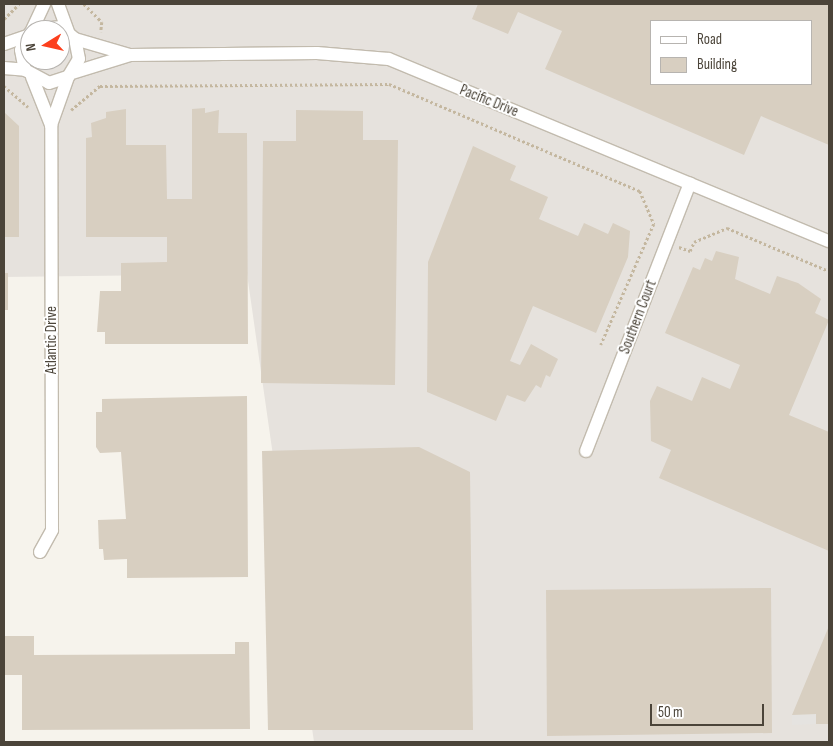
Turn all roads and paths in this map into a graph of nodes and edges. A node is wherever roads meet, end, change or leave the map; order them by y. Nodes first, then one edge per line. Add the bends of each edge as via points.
1 (19, 4) edge
2 (44, 4) edge
3 (58, 4) edge
4 (4, 19) edge
5 (37, 20) edge
6 (72, 35) junction
7 (20, 37) edge
8 (4, 44) edge
9 (130, 55) junction
10 (4, 68) edge
11 (28, 70) edge
12 (29, 73) junction
13 (70, 75) junction
14 (4, 86) edge
15 (51, 109) junction
16 (690, 183) junction
17 (650, 234) junction
18 (829, 241) edge
19 (667, 242) junction
20 (829, 271) edge
21 (601, 345) dead end
22 (586, 451) dead end
23 (40, 552) dead end

1 - 4 path
2 - 5 street
3 - 6 street
6 - 9 street, Pacific Drive
6 - 13 street via 79,59
7 - 8 street
9 - 13 street, Pacific Drive
9 - 16 street, Pacific Drive via 316,53 389,59
10 - 12 street
11 - 12 street
12 - 13 street via 49,83
12 - 15 street
13 - 15 street, Atlantic Drive
14 - 15 path via 28,107
15 - 17 path via 76,110 100,86 389,84 640,191 654,224
15 - 23 street, Atlantic Drive via 52,530
16 - 18 street, Pacific Drive
16 - 19 street, Southern Court
17 - 19 path
17 - 21 path
19 - 20 path via 690,251 694,242 727,228
19 - 22 street, Southern Court

